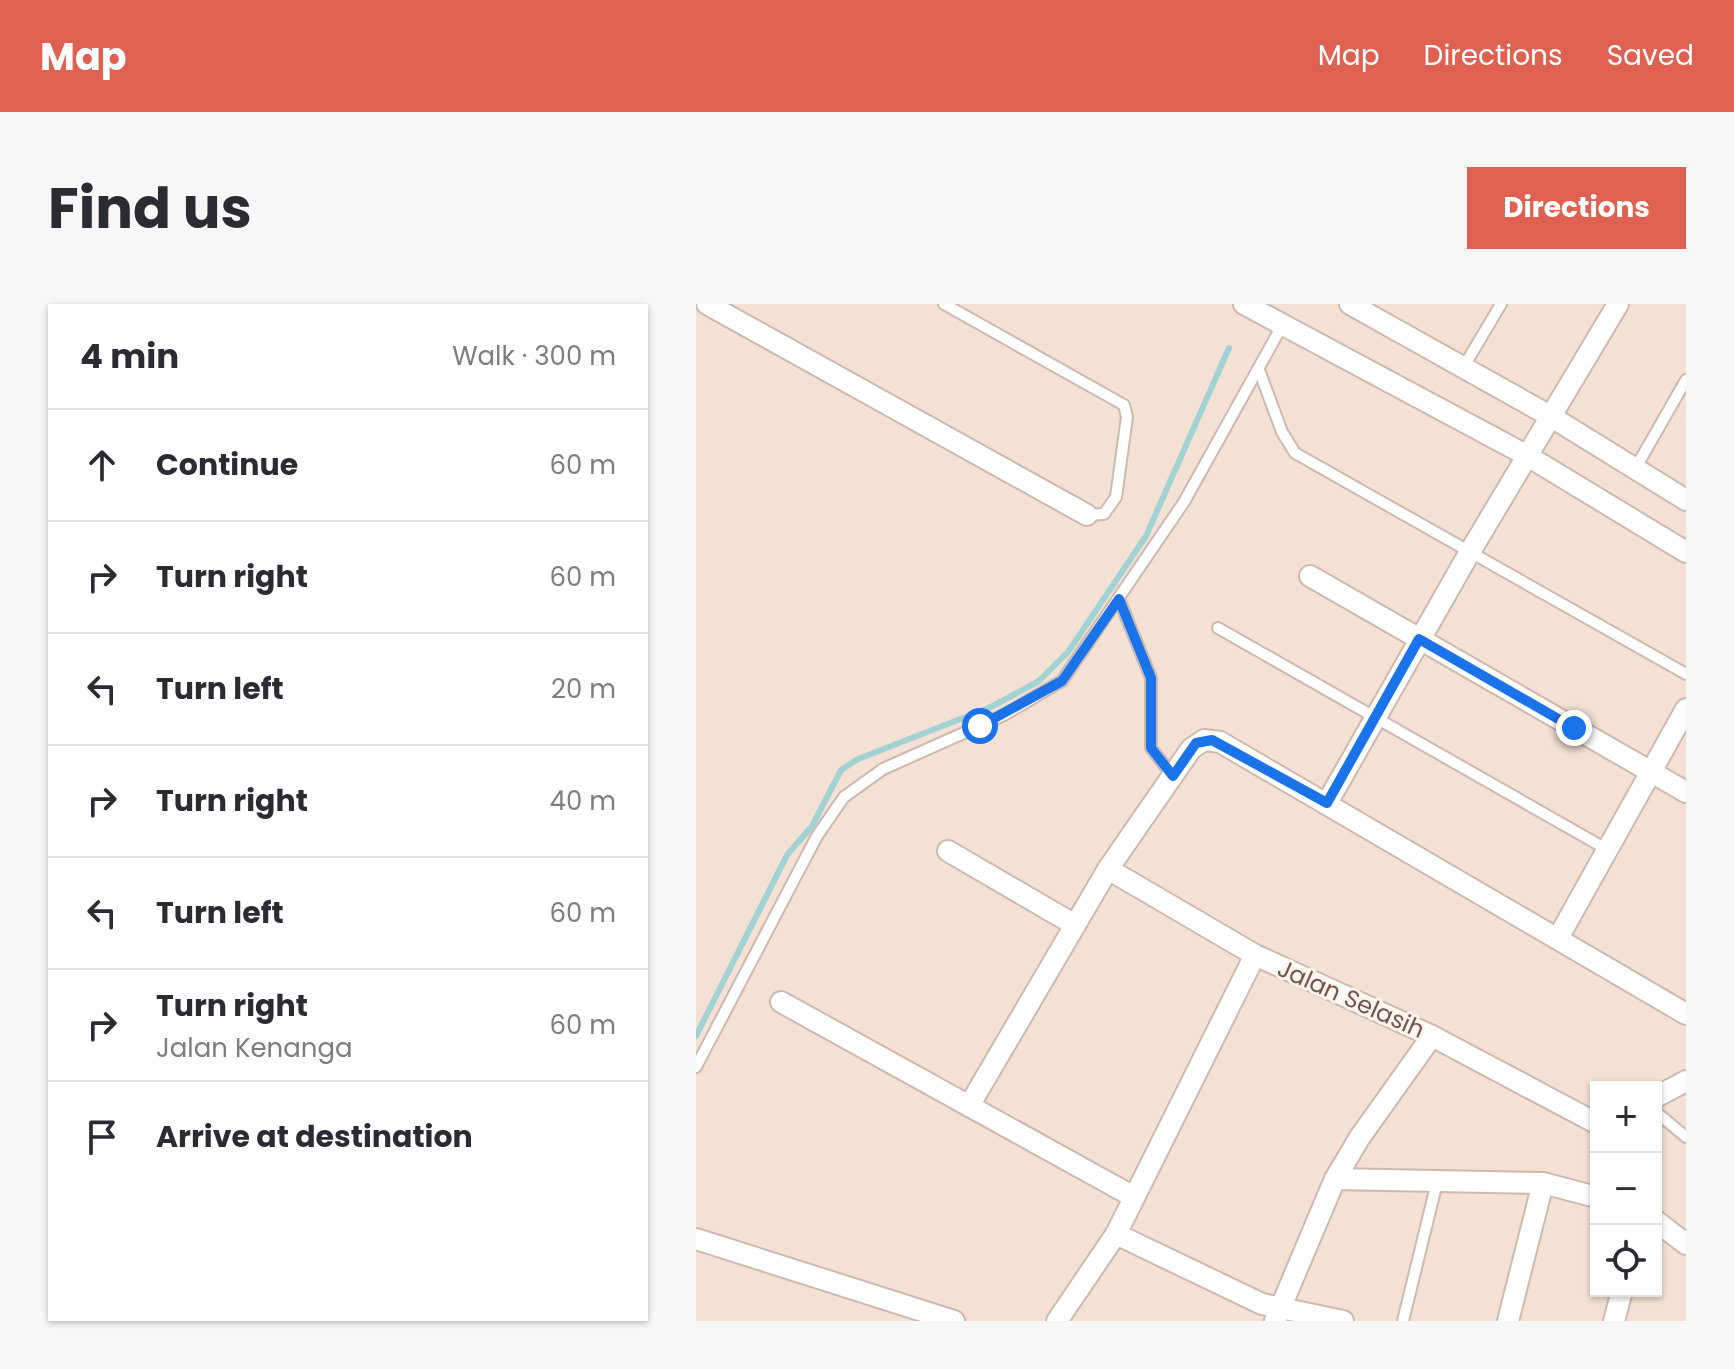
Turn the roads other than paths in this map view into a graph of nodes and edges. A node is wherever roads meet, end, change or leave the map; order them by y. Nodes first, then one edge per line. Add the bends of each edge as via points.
1 (707, 304) edge
2 (944, 304) edge
3 (1244, 304) edge
4 (1350, 304) edge
5 (1501, 304) edge
6 (1618, 304) edge
7 (1281, 316) edge
8 (1463, 368) junction
9 (1259, 370) junction
10 (1686, 380) edge
11 (1550, 416) junction
12 (1526, 455) junction
13 (1635, 469) junction
14 (1686, 500) edge
15 (1087, 515) joint
16 (1471, 550) junction
17 (1686, 552) edge
18 (1310, 576) dead end
19 (1119, 599) junction
20 (1218, 628) dead end
21 (1419, 639) junction
22 (1686, 674) edge
23 (1686, 709) edge
24 (1375, 718) junction
25 (1651, 773) junction
26 (1173, 776) junction
27 (1686, 792) edge
28 (1327, 803) junction
29 (1608, 850) junction
30 (948, 851) dead end
31 (1108, 869) junction
32 (1075, 925) junction
33 (1558, 938) junction
34 (1255, 955) junction
35 (781, 1002) dead end
36 (1686, 1014) edge
37 (1432, 1036) junction
38 (696, 1067) edge
39 (1686, 1081) edge
40 (1662, 1094) edge
41 (969, 1106) junction
42 (1662, 1117) edge
43 (1590, 1120) edge
44 (1686, 1137) edge
45 (1335, 1179) junction
46 (1437, 1182) junction
47 (1543, 1183) junction
48 (1590, 1195) edge
49 (1134, 1197) junction
50 (1661, 1225) edge
51 (1116, 1234) junction
52 (696, 1239) edge
53 (1686, 1244) edge
54 (1620, 1297) edge
55 (1277, 1316) edge
56 (954, 1321) edge
57 (1057, 1321) edge
58 (1343, 1321) edge
59 (1403, 1321) edge
60 (1508, 1321) edge
61 (1614, 1321) edge

1 - 15 street
2 - 15 lane via 1124,405 1127,417 1116,497 1104,514
3 - 7 street
4 - 8 street
5 - 8 lane
6 - 11 street
7 - 9 lane
7 - 12 street
8 - 11 street
9 - 16 lane via 1295,453
9 - 19 lane via 1184,502
10 - 13 lane
11 - 12 street
11 - 13 street
12 - 16 street
12 - 17 street
13 - 14 street
16 - 21 street
16 - 22 lane
18 - 21 street
19 - 26 lane via 1151,678 1151,748
19 - 38 lane via 1062,681 1004,715 883,769 844,797 817,836
20 - 24 lane
21 - 24 street
21 - 25 street
23 - 25 street
24 - 28 street
24 - 29 lane
25 - 27 street
25 - 29 street
26 - 28 street via 1196,743 1212,740
26 - 31 street
28 - 33 street
29 - 33 street
30 - 32 street
31 - 32 street
31 - 34 street, Jalan Selasih
32 - 41 street
33 - 36 street
34 - 37 street, Jalan Selasih
34 - 49 street
35 - 41 street
37 - 43 street, Jalan Selasih
37 - 45 street
39 - 40 street
41 - 49 street
42 - 44 lane
45 - 46 street
45 - 55 street
46 - 47 street
46 - 59 lane
47 - 48 street
47 - 60 street
49 - 51 street
50 - 53 street
51 - 55 street
51 - 57 street
52 - 56 street
54 - 61 street
55 - 58 street

